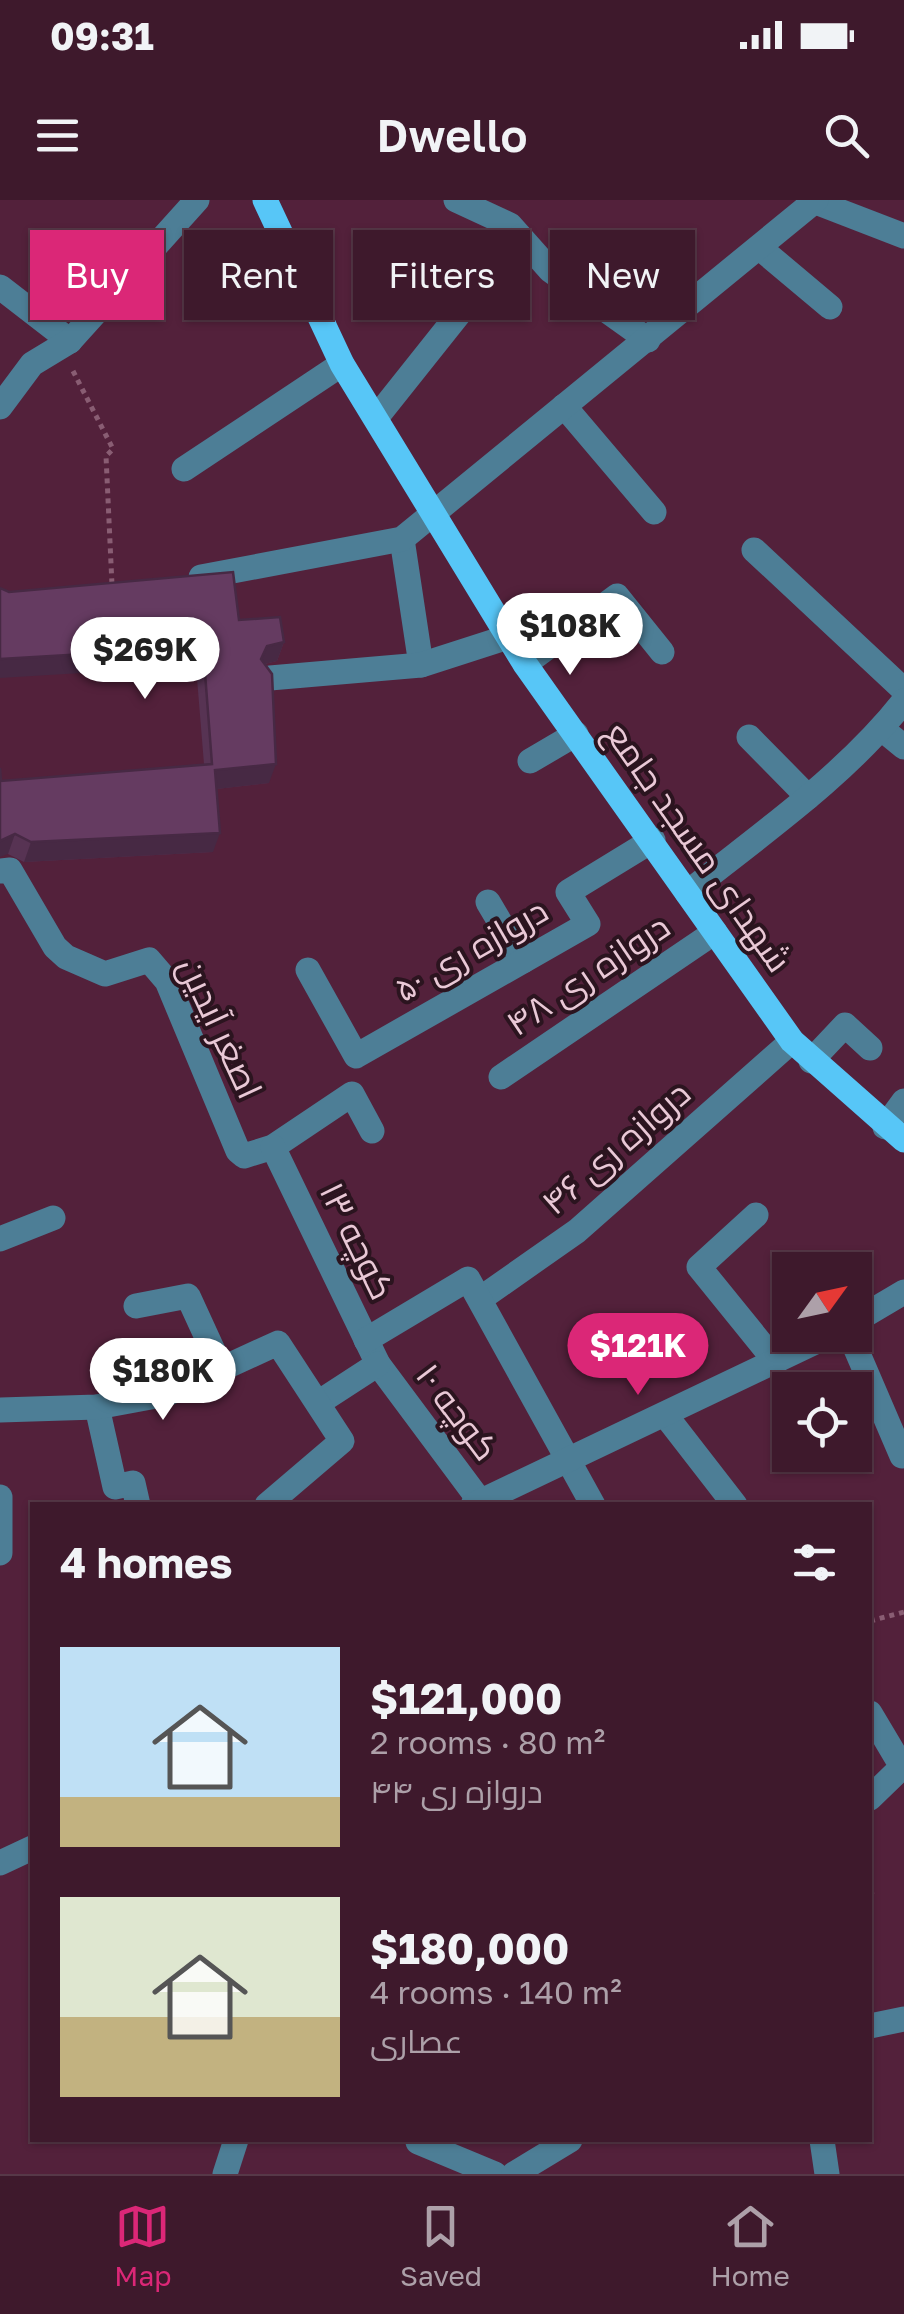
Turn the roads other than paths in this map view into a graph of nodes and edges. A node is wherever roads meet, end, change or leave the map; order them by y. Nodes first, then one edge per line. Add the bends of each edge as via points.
1 (197, 200) edge
2 (265, 200) edge
3 (456, 200) edge
4 (816, 201) edge
5 (514, 230) edge
6 (904, 236) edge
7 (530, 248) edge
8 (761, 248) junction
9 (0, 286) edge
10 (830, 306) dead end
11 (454, 320) edge
12 (648, 340) junction
13 (70, 341) junction
14 (342, 364) junction
15 (0, 406) edge
16 (564, 406) junction
17 (376, 418) junction
18 (184, 469) dead end
19 (654, 512) dead end
20 (431, 515) junction
21 (402, 539) junction
22 (754, 550) dead end
23 (167, 580) edge
24 (508, 638) junction
25 (662, 652) dead end
26 (526, 664) junction
27 (421, 666) junction
28 (270, 678) edge
29 (904, 690) edge
30 (904, 701) edge
31 (882, 729) junction
32 (576, 734) junction
33 (748, 736) dead end
34 (904, 747) edge
35 (530, 761) dead end
36 (808, 796) junction
37 (652, 840) junction
38 (0, 870) edge
39 (688, 893) junction
40 (488, 902) dead end
41 (714, 932) junction
42 (522, 961) junction
43 (308, 970) dead end
44 (792, 1041) junction
45 (870, 1048) dead end
46 (810, 1061) junction
47 (500, 1077) dead end
48 (904, 1101) edge
49 (372, 1131) dead end
50 (895, 1134) edge
51 (274, 1148) junction
52 (756, 1215) dead end
53 (53, 1218) dead end
54 (0, 1239) edge
55 (474, 1289) junction
56 (904, 1292) edge
57 (136, 1306) dead end
58 (872, 1311) edge
59 (366, 1340) junction
60 (796, 1352) edge
61 (857, 1352) edge
62 (776, 1362) junction
63 (378, 1364) junction
64 (221, 1368) junction
65 (318, 1403) junction
66 (97, 1407) junction
67 (0, 1410) edge
68 (666, 1416) junction
69 (902, 1456) edge
70 (569, 1459) junction
71 (0, 1497) edge
72 (137, 1502) edge
73 (270, 1502) edge
74 (475, 1502) edge
75 (478, 1502) edge
76 (592, 1502) edge
77 (733, 1502) edge
78 (0, 1553) edge
79 (872, 1717) edge
80 (872, 1796) edge
81 (30, 1849) edge
82 (0, 1863) edge
83 (904, 2019) edge
84 (872, 2026) edge
85 (235, 2142) edge
86 (418, 2142) edge
87 (567, 2142) edge
88 (822, 2142) edge
89 (226, 2174) edge
90 (495, 2174) edge
91 (514, 2174) edge
92 (826, 2174) edge

1 - 13 street
2 - 14 main road, شهدای مسجد جامع
3 - 5 street
4 - 6 street
4 - 8 street
7 - 12 street via 550,270
8 - 10 street
8 - 12 street
9 - 13 street
11 - 17 street
12 - 16 street
13 - 15 street via 32,364
14 - 17 main road, شهدای مسجد جامع
14 - 18 street
16 - 19 street
16 - 20 street
17 - 20 main road, شهدای مسجد جامع
20 - 21 street
20 - 24 main road, شهدای مسجد جامع
21 - 23 street
21 - 27 street
22 - 29 street
24 - 26 main road, شهدای مسجد جامع
24 - 27 street
25 - 26 street via 617,596
26 - 32 main road, شهدای مسجد جامع
27 - 28 street
30 - 31 street
31 - 34 street
31 - 36 street
32 - 35 street
32 - 37 main road, شهدای مسجد جامع
33 - 36 street
36 - 39 street
37 - 39 main road, شهدای مسجد جامع
37 - 42 street, دروازه ری ۵۰ via 568,892 588,924
38 - 51 street, اصغر آیدین via 10,870 66,957 106,974 149,960 167,981 238,1151 251,1157
39 - 41 main road, شهدای مسجد جامع
40 - 42 street
41 - 44 main road, شهدای مسجد جامع
41 - 47 street, دروازه ری ۴۸
42 - 43 street, دروازه ری ۵۰ via 356,1056
44 - 46 main road, شهدای مسجد جامع
44 - 55 street, دروازه ری ۴۶ via 577,1231
45 - 46 street via 844,1025
46 - 50 main road, شهدای مسجد جامع
48 - 50 street
49 - 51 street, اصغر آیدین via 352,1094
51 - 59 street, کوچه ۱۳
52 - 62 street via 699,1267
53 - 54 street
55 - 59 street, دروازه ری ۴۶
55 - 70 street
56 - 58 street
57 - 64 street via 188,1296
59 - 63 street, کوچه ۱۳
60 - 62 street
61 - 69 street
62 - 68 street
63 - 65 street
63 - 74 street, کوچه ۱۰
64 - 65 street via 278,1343
64 - 66 street via 167,1394
65 - 73 street via 342,1440
66 - 67 street
66 - 72 street via 115,1487 133,1483
68 - 70 street
68 - 77 street
70 - 75 street
70 - 76 street
71 - 78 street
79 - 80 street via 902,1767
81 - 82 street
83 - 84 street
85 - 89 street
86 - 90 street
87 - 91 street
88 - 92 street

